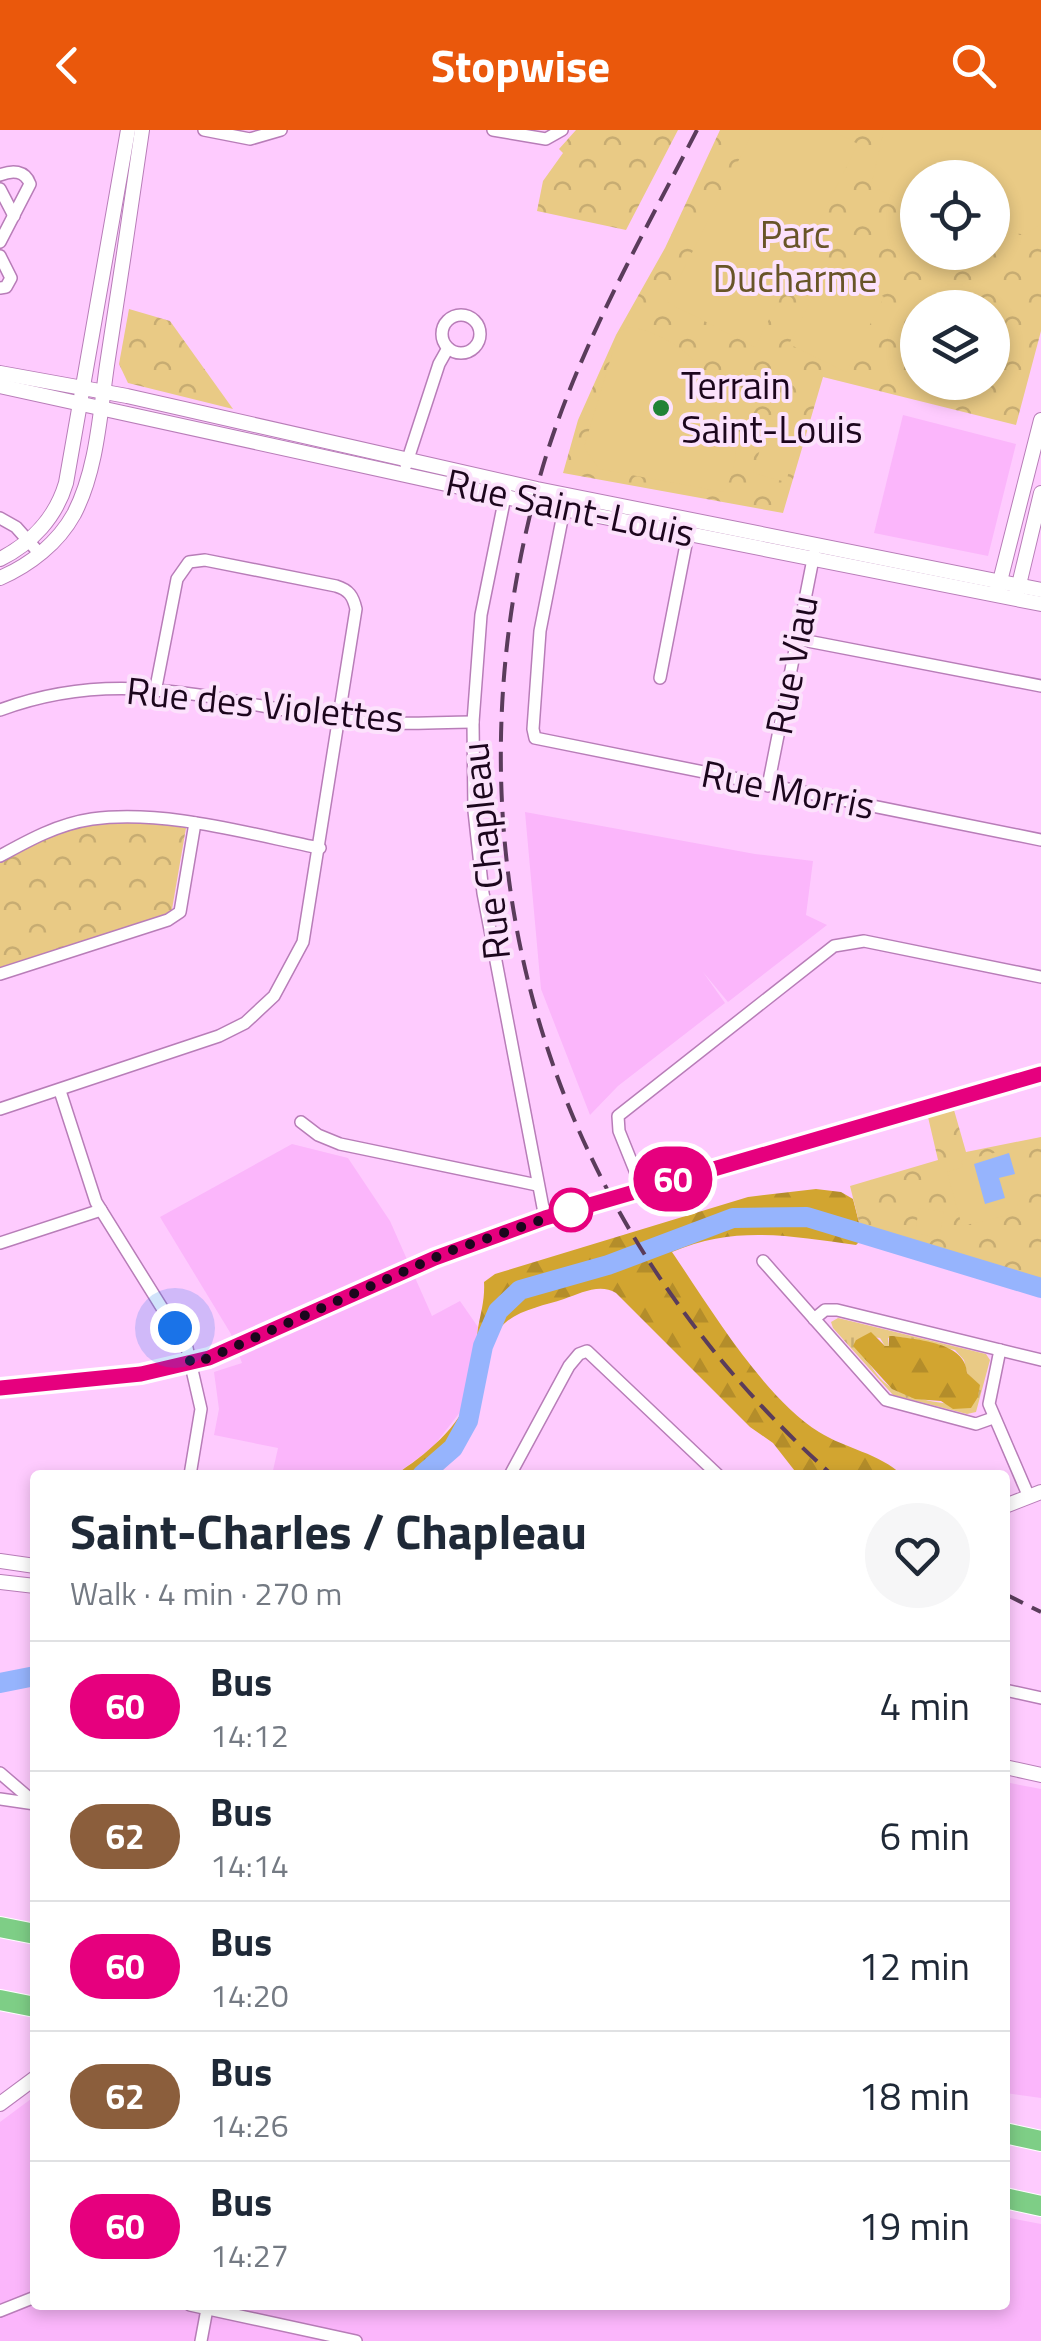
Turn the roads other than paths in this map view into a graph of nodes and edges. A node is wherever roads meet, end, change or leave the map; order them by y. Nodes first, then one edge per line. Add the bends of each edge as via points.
1 (128, 130) edge
2 (142, 130) edge
3 (204, 130) edge
4 (493, 130) edge
5 (562, 130) edge
6 (275, 131) edge
7 (0, 175) edge
8 (0, 189) edge
9 (14, 216) junction
10 (0, 242) edge
11 (0, 256) edge
12 (0, 288) edge
13 (448, 348) dead end
14 (0, 374) edge
15 (0, 386) edge
16 (84, 396) junction
17 (102, 399) junction
18 (1041, 420) edge
19 (406, 467) junction
20 (506, 490) junction
21 (1041, 493) edge
22 (566, 502) junction
23 (0, 518) edge
24 (689, 526) junction
25 (28, 540) junction
26 (814, 551) junction
27 (40, 554) junction
28 (0, 559) edge
29 (0, 578) edge
30 (998, 588) junction
31 (1041, 590) edge
32 (1017, 592) junction
33 (1041, 604) edge
34 (797, 639) junction
35 (660, 678) dead end
36 (1041, 686) edge
37 (156, 688) junction
38 (0, 710) edge
39 (340, 718) junction
40 (473, 722) junction
41 (768, 786) junction
42 (195, 823) junction
43 (1041, 840) edge
44 (320, 848) junction
45 (0, 856) edge
46 (0, 974) edge
47 (1041, 977) edge
48 (1041, 1074) edge
49 (60, 1091) junction
50 (0, 1109) edge
51 (301, 1122) dead end
52 (537, 1185) junction
53 (642, 1188) junction
54 (101, 1210) junction
55 (545, 1218) junction
56 (0, 1243) edge
57 (763, 1261) dead end
58 (814, 1319) junction
59 (1000, 1350) junction
60 (1041, 1360) edge
61 (191, 1363) junction
62 (0, 1388) edge
63 (993, 1418) junction
64 (191, 1470) edge
65 (513, 1470) edge
66 (713, 1470) edge
67 (1035, 1495) edge
68 (1010, 1504) edge
69 (0, 1561) edge
70 (30, 1565) edge
71 (0, 1582) edge
72 (30, 1585) edge
73 (1010, 1691) edge
74 (1041, 1698) edge
75 (1010, 1769) edge
76 (0, 1773) edge
77 (1041, 1775) edge
78 (0, 1800) edge
79 (30, 1800) edge
80 (30, 1803) edge
81 (0, 1927) edge
82 (30, 1933) edge
83 (0, 2000) edge
84 (30, 2006) edge
85 (30, 2082) edge
86 (0, 2104) edge
87 (1010, 2134) edge
88 (1041, 2140) edge
89 (1010, 2199) edge
90 (1041, 2206) edge
91 (30, 2299) edge
92 (208, 2310) edge
93 (213, 2310) edge
94 (0, 2311) edge
95 (201, 2341) edge
96 (356, 2341) edge

1 - 16 street
2 - 17 street
3 - 6 street via 250,139
4 - 5 street via 546,139
7 - 9 street via 28,176
8 - 9 street
9 - 10 street
11 - 12 street via 12,278
13 - 19 street
14 - 16 street
15 - 16 street
16 - 17 street, Rue Saint-Louis
16 - 25 street via 64,492
17 - 19 street, Rue Saint-Louis
17 - 27 street via 78,504
18 - 30 street
19 - 20 street, Rue Saint-Louis
20 - 22 street, Rue Saint-Louis
20 - 40 street, Rue Chapleau via 482,616
21 - 32 street
22 - 24 street, Rue Saint-Louis
22 - 41 street, Rue Morris via 538,640 535,738
23 - 25 street
24 - 26 street, Rue Saint-Louis
24 - 35 street
25 - 27 street
25 - 28 street
26 - 30 street, Rue Saint-Louis
26 - 34 street, Rue Viau
27 - 29 street
30 - 32 street, Rue Saint-Louis
31 - 32 street, Rue Saint-Louis
32 - 33 street, Rue Saint-Louis
34 - 36 street
34 - 41 street, Rue Viau
37 - 38 street, Rue des Violettes via 92,688
37 - 39 street, Rue des Violettes
37 - 39 street via 178,578 189,562 204,560 336,586 353,597
39 - 40 street, Rue des Violettes
39 - 44 street
40 - 52 street, Rue Chapleau via 483,893
41 - 43 street, Rue Morris
42 - 44 street
42 - 45 street via 89,819 44,832
42 - 46 street via 180,912
44 - 49 street via 303,942 274,996 257,1012 220,1036
47 - 53 street via 870,942 834,946 618,1116
48 - 53 street
49 - 50 street
49 - 54 street
51 - 52 street via 340,1144
52 - 55 street, Rue Chapleau
53 - 55 street
54 - 56 street
54 - 61 street
55 - 61 street
57 - 58 street
58 - 59 street via 838,1310
58 - 63 street via 890,1403 976,1424
59 - 60 street
59 - 63 street via 989,1400
61 - 62 street
61 - 64 street via 201,1409
63 - 67 street
65 - 66 street via 566,1371 585,1351
67 - 68 street
69 - 70 street
71 - 72 street
73 - 74 street
75 - 77 street
76 - 79 street
78 - 80 street
81 - 82 highway
83 - 84 highway
85 - 86 street
87 - 88 highway
89 - 90 highway
91 - 94 street
92 - 95 street
93 - 96 street

